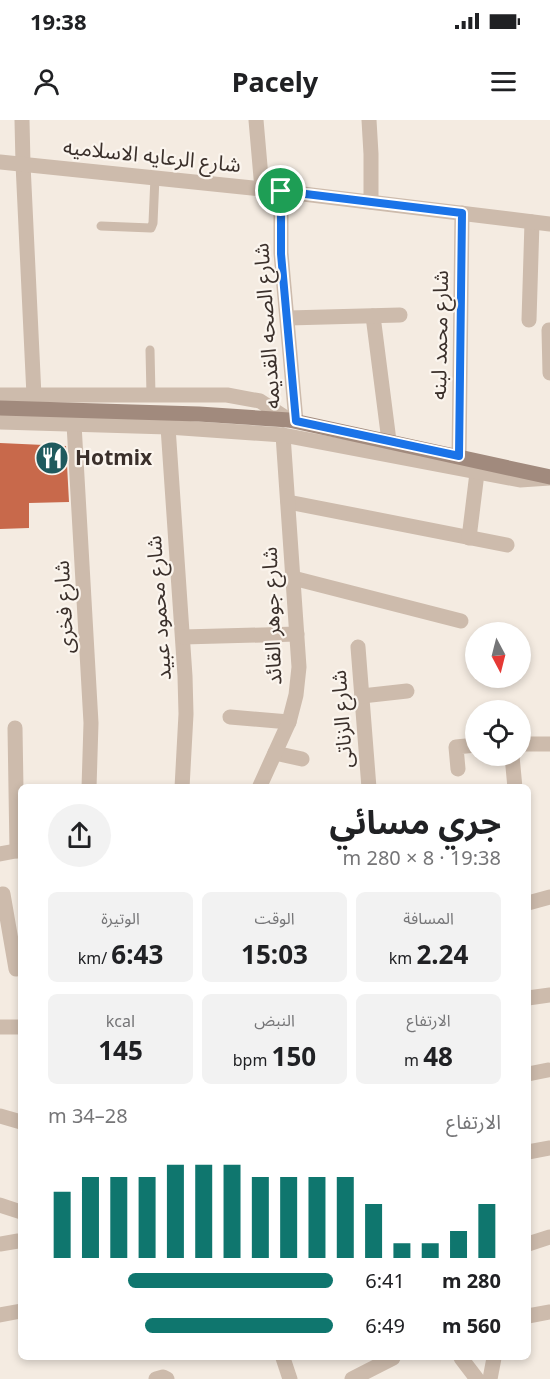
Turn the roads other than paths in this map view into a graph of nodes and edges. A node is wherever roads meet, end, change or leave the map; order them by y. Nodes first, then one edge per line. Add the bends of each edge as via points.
1 (22, 120) edge
2 (256, 120) edge
3 (369, 120) edge
4 (0, 162) edge
5 (23, 164) junction
6 (155, 177) junction
7 (262, 189) junction
8 (281, 191) junction
9 (371, 202) junction
10 (462, 213) junction
11 (532, 222) junction
12 (550, 224) edge
13 (102, 226) dead end
14 (400, 315) dead end
15 (373, 316) junction
16 (288, 318) junction
17 (529, 320) dead end
18 (549, 330) edge
19 (150, 350) dead end
20 (550, 373) edge
21 (0, 395) edge
22 (151, 395) junction
23 (34, 396) junction
24 (0, 408) edge
25 (75, 417) junction
26 (293, 421) junction
27 (0, 422) edge
28 (168, 427) junction
29 (283, 435) junction
30 (389, 441) junction
31 (459, 456) junction
32 (477, 472) junction
33 (550, 477) edge
34 (288, 502) junction
35 (469, 538) junction
36 (507, 545) dead end
37 (293, 578) junction
38 (462, 621) dead end
39 (297, 634) junction
40 (183, 637) junction
41 (358, 647) dead end
42 (407, 691) dead end
43 (362, 696) junction
44 (230, 717) dead end
45 (289, 722) junction
46 (15, 728) dead end
47 (531, 744) edge
48 (550, 744) edge
49 (465, 746) edge
50 (275, 753) junction
51 (302, 759) dead end
52 (513, 766) edge
53 (458, 769) dead end
54 (89, 784) edge
55 (182, 784) edge
56 (261, 784) edge
57 (369, 784) edge
58 (515, 784) edge
59 (18, 820) edge
60 (18, 850) edge
61 (0, 854) edge
62 (3, 894) dead end
63 (550, 897) edge
64 (531, 902) edge
65 (13, 969) edge
66 (550, 995) edge
67 (531, 998) edge
68 (0, 1027) edge
69 (18, 1027) edge
70 (548, 1070) dead end
71 (531, 1073) edge
72 (0, 1116) edge
73 (18, 1121) edge
74 (550, 1148) edge
75 (531, 1151) edge
76 (0, 1205) edge
77 (18, 1211) edge
78 (550, 1237) edge
79 (18, 1242) dead end
80 (531, 1243) edge
81 (0, 1244) edge
82 (18, 1312) edge
83 (550, 1312) edge
84 (0, 1315) edge
85 (531, 1315) edge
86 (284, 1360) edge
87 (389, 1360) edge
88 (463, 1360) edge
89 (494, 1360) edge
90 (156, 1379) edge
91 (167, 1379) edge
92 (290, 1379) edge
93 (352, 1379) edge
94 (477, 1379) edge
95 (490, 1379) edge

1 - 5 street
2 - 7 street
3 - 9 street
4 - 5 street, شارع الرعايه الاسلاميه
5 - 6 street, شارع الرعايه الاسلاميه
5 - 23 street
6 - 7 street, شارع الرعايه الاسلاميه
6 - 13 lane via 151,228
7 - 8 street, شارع الرعايه الاسلاميه
8 - 9 street, شارع الرعايه الاسلاميه
8 - 16 street, شارع الصحه القديمه via 281,254
9 - 10 street, شارع الرعايه الاسلاميه
10 - 11 street, شارع الرعايه الاسلاميه
10 - 31 street, شارع محمد لبنه
11 - 12 street, شارع الرعايه الاسلاميه
11 - 17 street
14 - 15 street
15 - 16 street
15 - 30 street
16 - 26 street, شارع الصحه القديمه
18 - 20 street
19 - 22 lane
21 - 23 street
22 - 23 street
22 - 26 street via 227,395 260,401
24 - 25 main road
25 - 26 main road via 200,414
25 - 27 street
25 - 28 street
25 - 54 street, شارع فخرى via 91,723
26 - 30 main road
28 - 29 street
28 - 40 street, شارع محمود عبيد
29 - 32 street
29 - 34 street, شارع جوهر القائد
30 - 31 main road
31 - 33 main road
32 - 33 street via 520,480
32 - 35 street
34 - 35 street
34 - 37 street, شارع جوهر القائد
35 - 36 street
37 - 38 street
37 - 39 street, شارع جوهر القائد
39 - 40 street
39 - 45 street, شارع جوهر القائد via 298,676
40 - 55 street, شارع محمود عبيد via 186,714
41 - 43 street, شارع الزناتى
42 - 43 street
43 - 57 street, شارع الزناتى
44 - 45 street
45 - 50 street, شارع جوهر القائد
46 - 59 street
47 - 48 street
49 - 53 street via 456,747
50 - 51 street
50 - 56 street, شارع جوهر القائد
52 - 58 street
60 - 61 street
62 - 65 street
63 - 64 street
66 - 67 street
68 - 69 street
70 - 71 street
72 - 73 street
74 - 75 street
76 - 77 street
78 - 80 street
79 - 81 street
82 - 84 street
83 - 85 street
86 - 92 street
87 - 93 street
88 - 94 street
89 - 95 street
90 - 91 street

